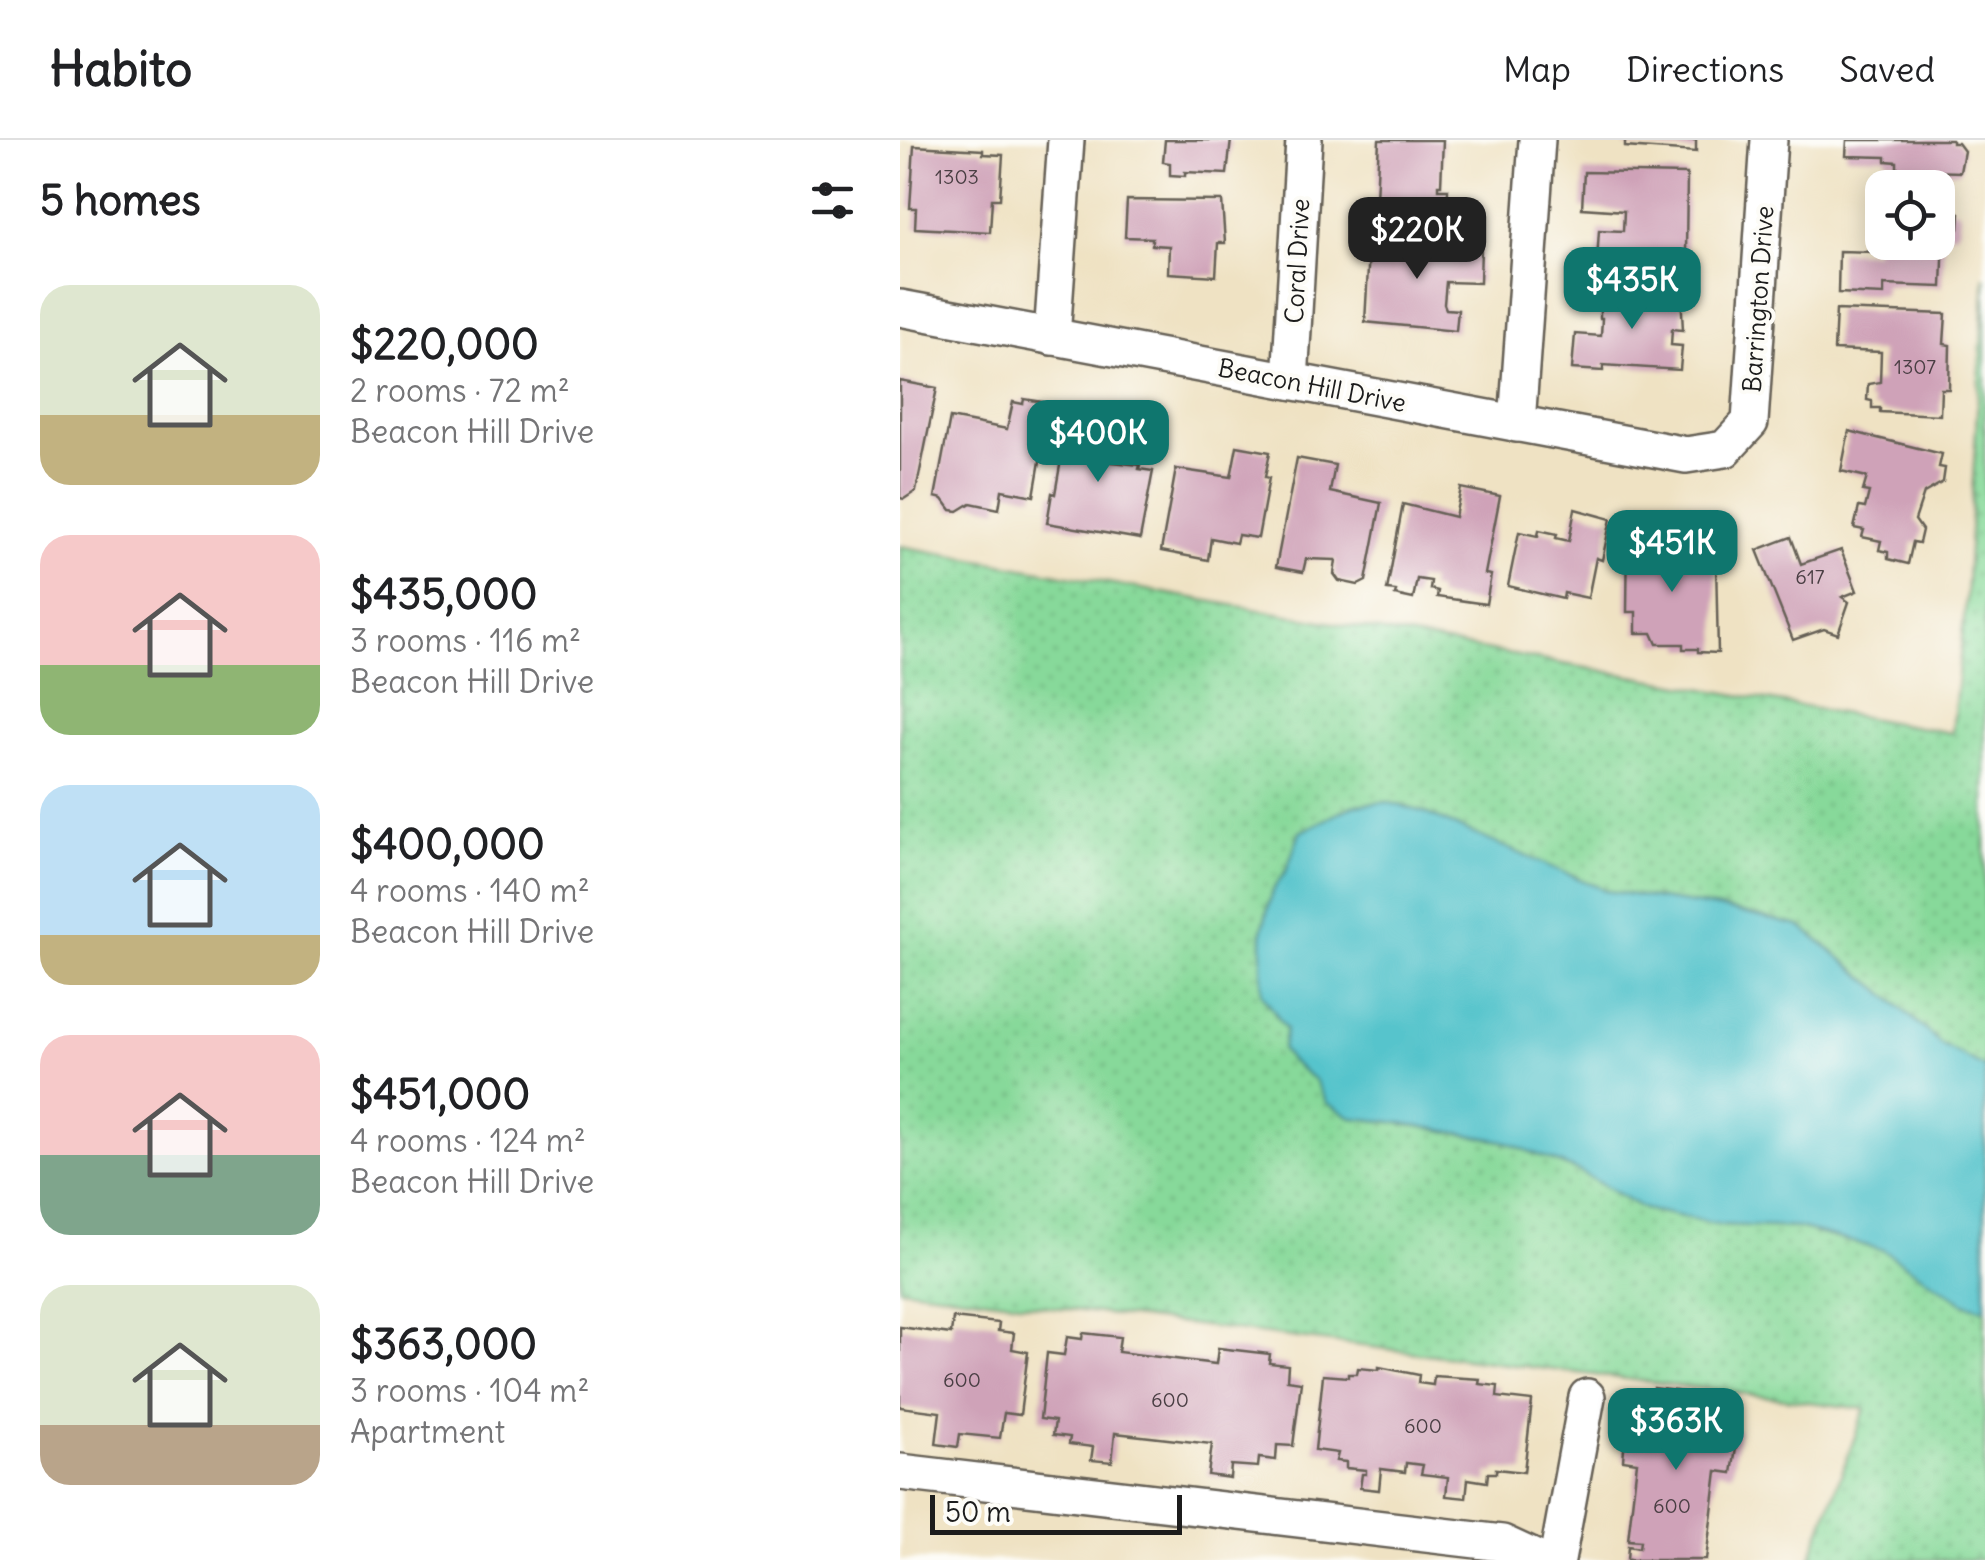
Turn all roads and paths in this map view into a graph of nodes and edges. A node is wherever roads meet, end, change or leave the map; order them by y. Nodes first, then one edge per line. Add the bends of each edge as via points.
1 (1066, 140) edge
2 (1304, 140) edge
3 (1536, 140) edge
4 (1770, 140) edge
5 (900, 308) edge
6 (1052, 336) junction
7 (1290, 381) junction
8 (1518, 424) junction
9 (1725, 448) joint
10 (1587, 1397) dead end
11 (900, 1472) edge
12 (1540, 1560) edge
13 (1557, 1560) edge

1 - 6 street
2 - 7 street, Coral Drive
3 - 8 street
4 - 9 street, Barrington Drive via 1750,422
5 - 6 street, Beacon Hill Drive
6 - 7 street, Beacon Hill Drive
7 - 8 street, Beacon Hill Drive
8 - 9 street, Beacon Hill Drive via 1686,455
10 - 13 street
11 - 12 street via 1502,1543

